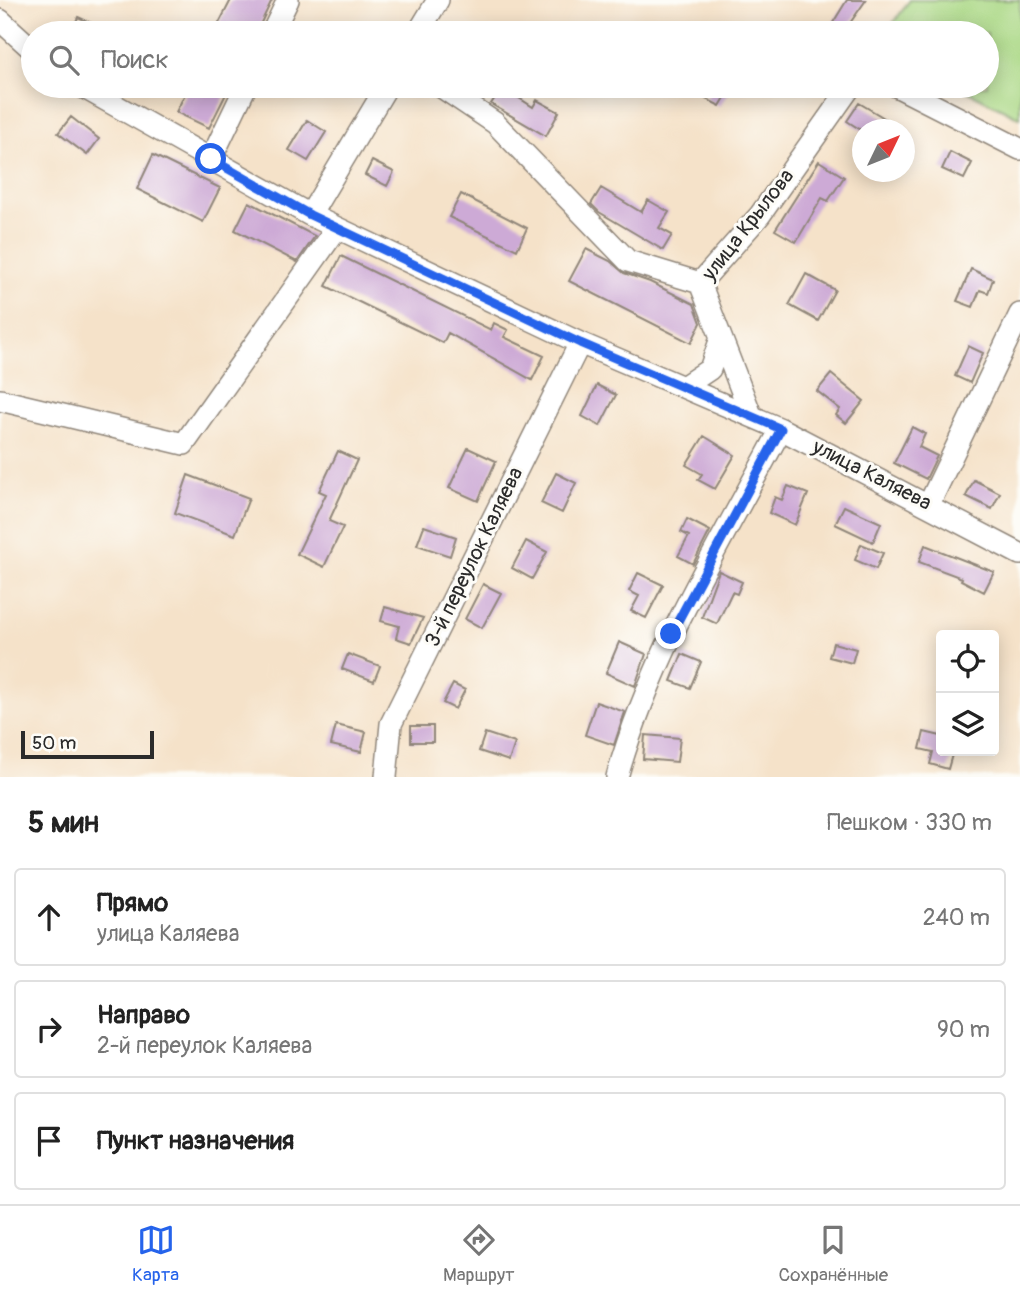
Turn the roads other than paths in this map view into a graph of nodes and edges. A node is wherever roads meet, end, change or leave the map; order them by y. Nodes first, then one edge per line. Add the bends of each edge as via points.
1 (288, 0) edge
2 (438, 0) edge
3 (0, 20) edge
4 (278, 21) edge
5 (425, 21) edge
6 (21, 39) edge
7 (102, 98) edge
8 (240, 98) edge
9 (380, 98) edge
10 (458, 98) edge
11 (843, 98) edge
12 (920, 98) edge
13 (1020, 149) edge
14 (211, 159) junction
15 (310, 215) junction
16 (337, 228) junction
17 (700, 282) junction
18 (1020, 314) edge
19 (721, 338) junction
20 (580, 343) junction
21 (683, 387) junction
22 (0, 400) edge
23 (751, 415) junction
24 (781, 429) junction
25 (929, 504) junction
26 (1020, 554) edge
27 (386, 777) edge
28 (617, 777) edge

1 - 4 street
2 - 5 street
3 - 6 street
7 - 14 street, улица Каляева
8 - 14 street
9 - 15 street
10 - 17 street via 495,123 628,261
11 - 17 street, улица Крылова via 760,215
12 - 13 street
14 - 15 street, улица Каляева
15 - 16 street, улица Каляева
16 - 20 street, улица Каляева
16 - 22 street via 184,444
17 - 19 street, улица Крылова
18 - 25 street
19 - 21 street via 710,369
19 - 23 street, улица Крылова
20 - 21 street, улица Каляева
20 - 27 street, 3-й переулок Каляева via 391,724
21 - 23 street, улица Каляева
23 - 24 street, улица Каляева
24 - 25 street, улица Каляева
24 - 28 street via 671,634 631,730
25 - 26 street, улица Каляева

